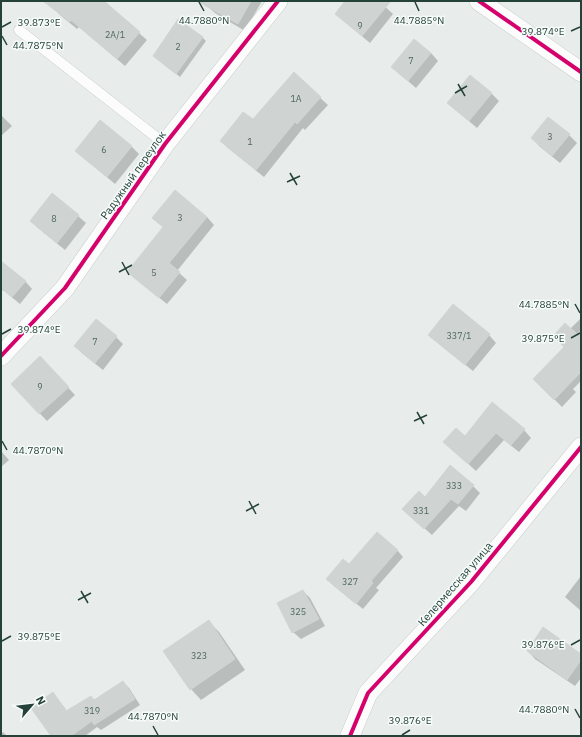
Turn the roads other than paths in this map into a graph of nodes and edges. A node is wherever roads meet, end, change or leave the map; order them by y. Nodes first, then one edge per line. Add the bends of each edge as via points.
1 (278, 1) edge
2 (479, 1) edge
3 (19, 30) dead end
4 (581, 72) edge
5 (165, 144) junction
6 (1, 356) edge
7 (581, 447) edge
8 (350, 736) edge

1 - 5 street, Радужный переулок
2 - 4 street
3 - 5 lane
5 - 6 street, Радужный переулок via 65,288
7 - 8 street, Келермесская улица via 471,582 368,693

